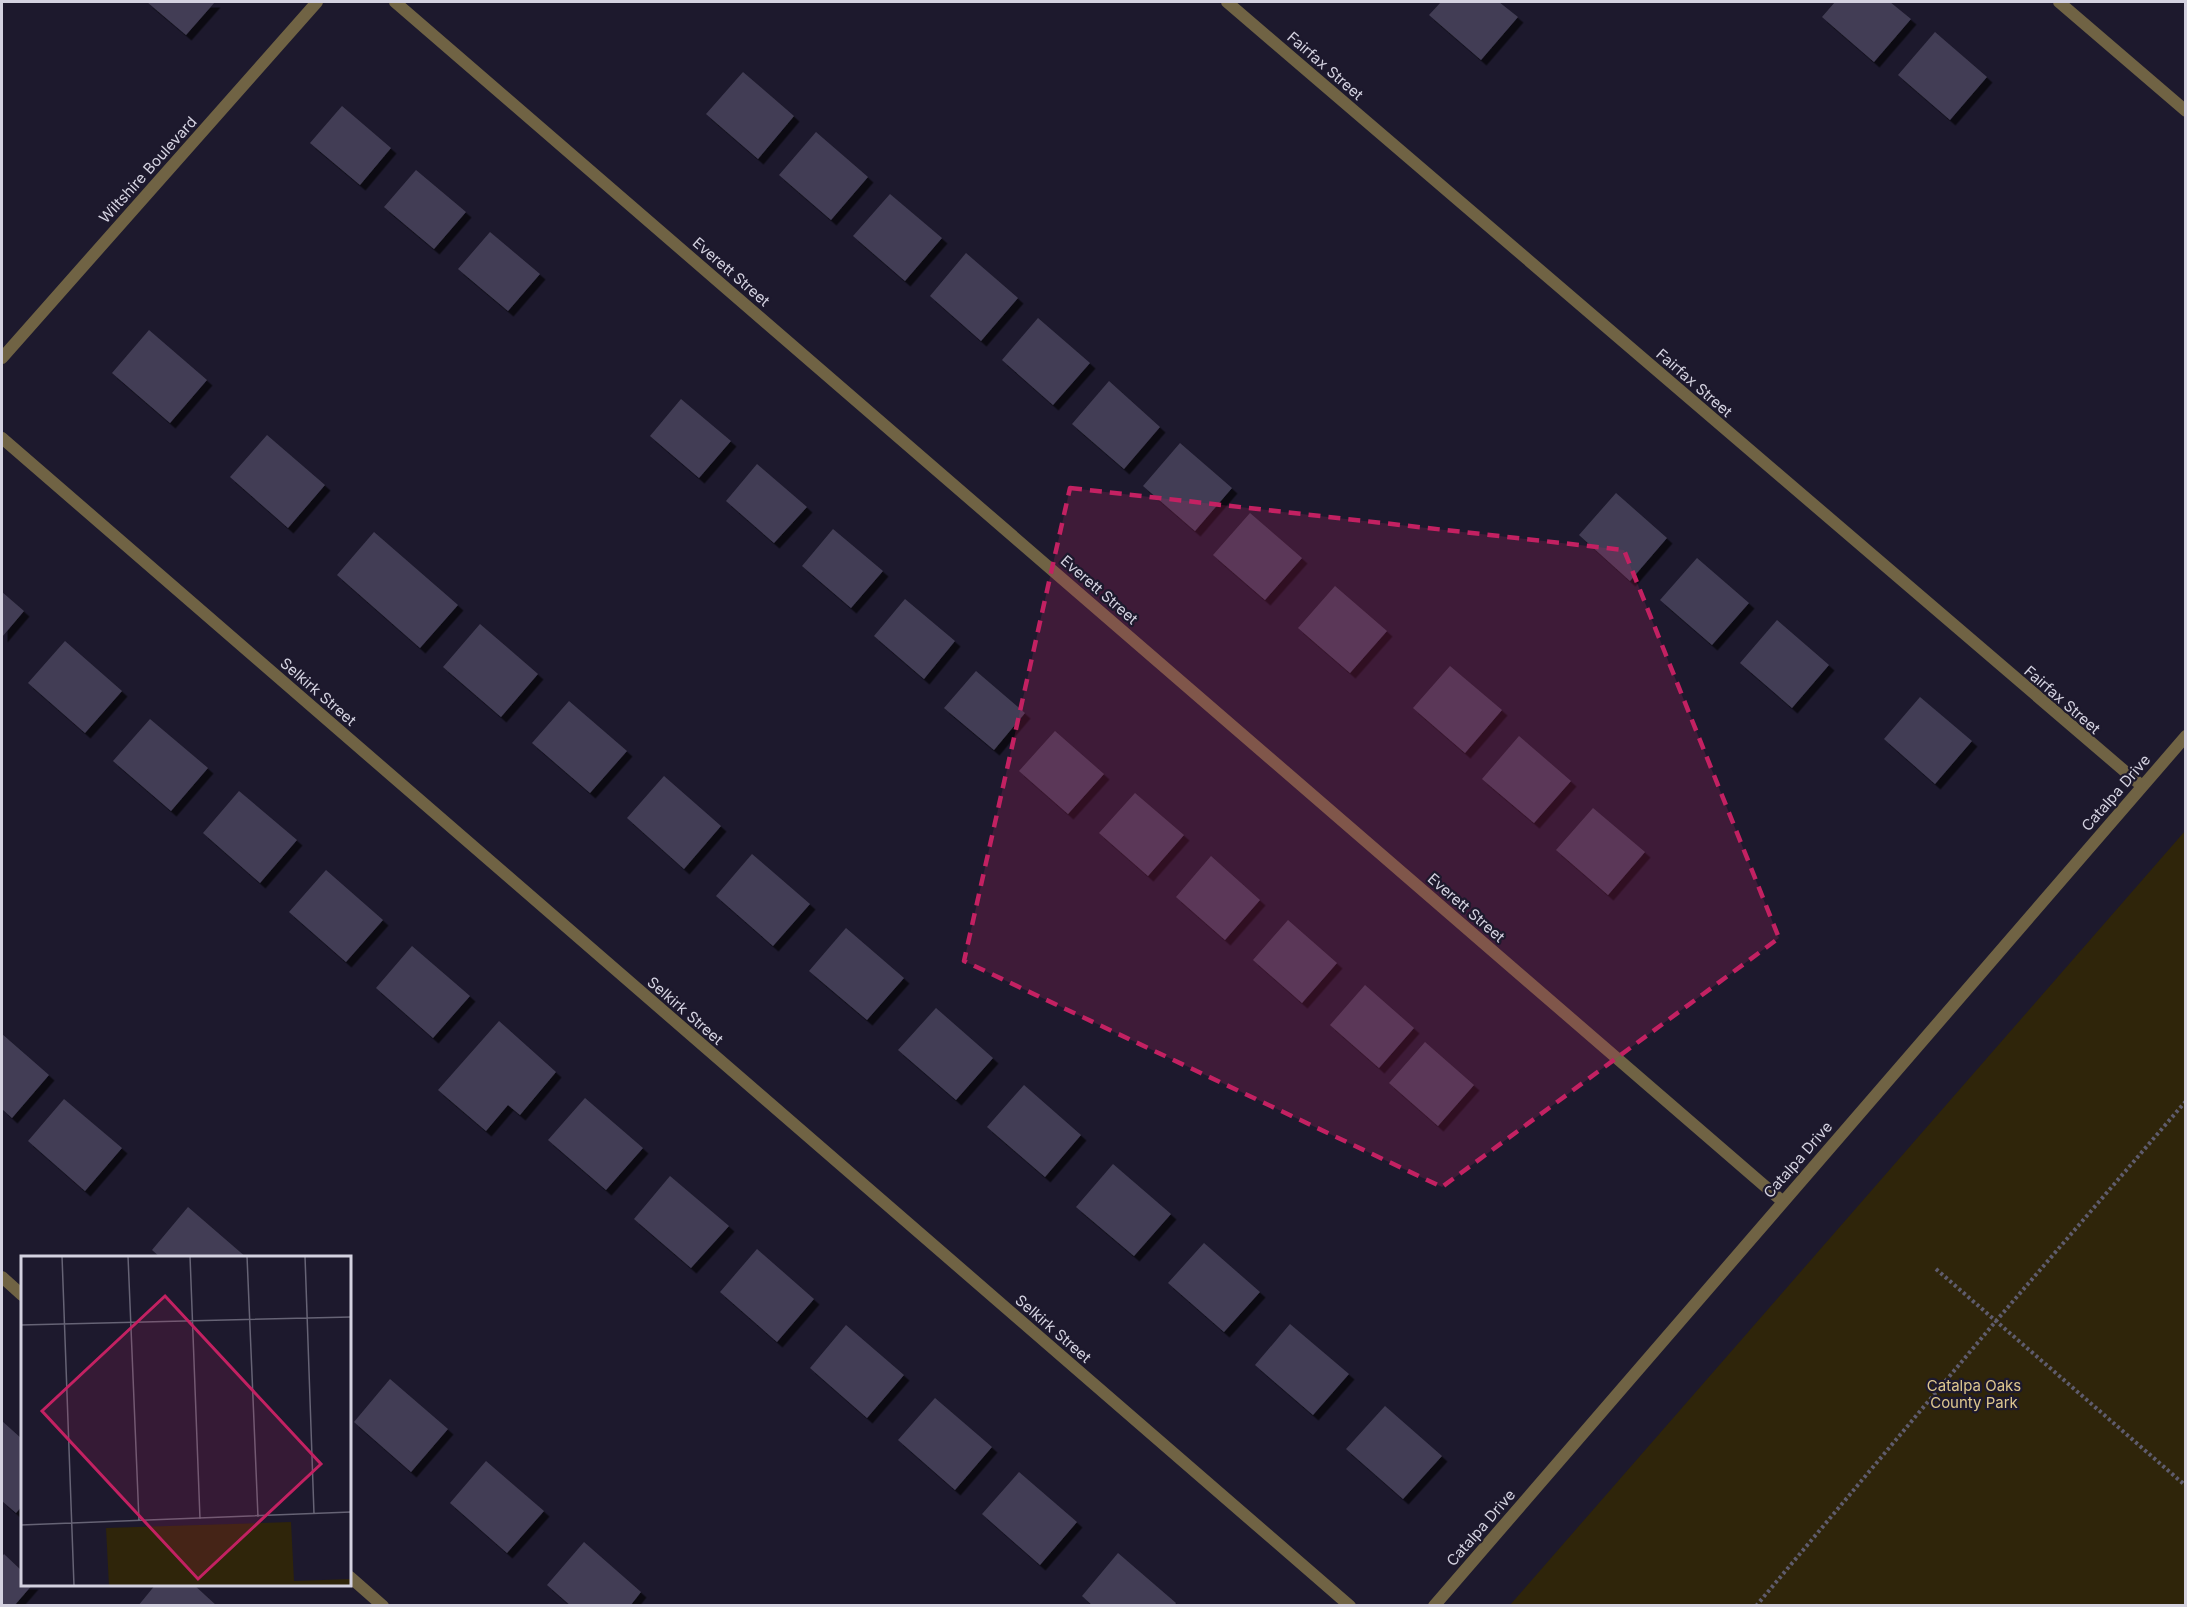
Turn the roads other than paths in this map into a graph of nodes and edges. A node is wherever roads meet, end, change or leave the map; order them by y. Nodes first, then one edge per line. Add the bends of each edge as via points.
1 (317, 2) edge
2 (395, 2) edge
3 (1227, 2) edge
4 (2059, 2) edge
5 (2186, 111) edge
6 (2, 358) edge
7 (2, 438) edge
8 (2186, 736) edge
9 (2142, 786) junction
10 (1782, 1201) junction
11 (2, 1277) edge
12 (21, 1294) edge
13 (351, 1578) edge
14 (382, 1605) edge
15 (1350, 1605) edge
16 (1434, 1605) edge

1 - 6 street, Wiltshire Boulevard
2 - 10 street, Everett Street
3 - 9 street, Fairfax Street
4 - 5 street
7 - 15 street, Selkirk Street
8 - 9 street, Catalpa Drive
9 - 10 street, Catalpa Drive
10 - 16 street, Catalpa Drive
11 - 12 street
13 - 14 street

